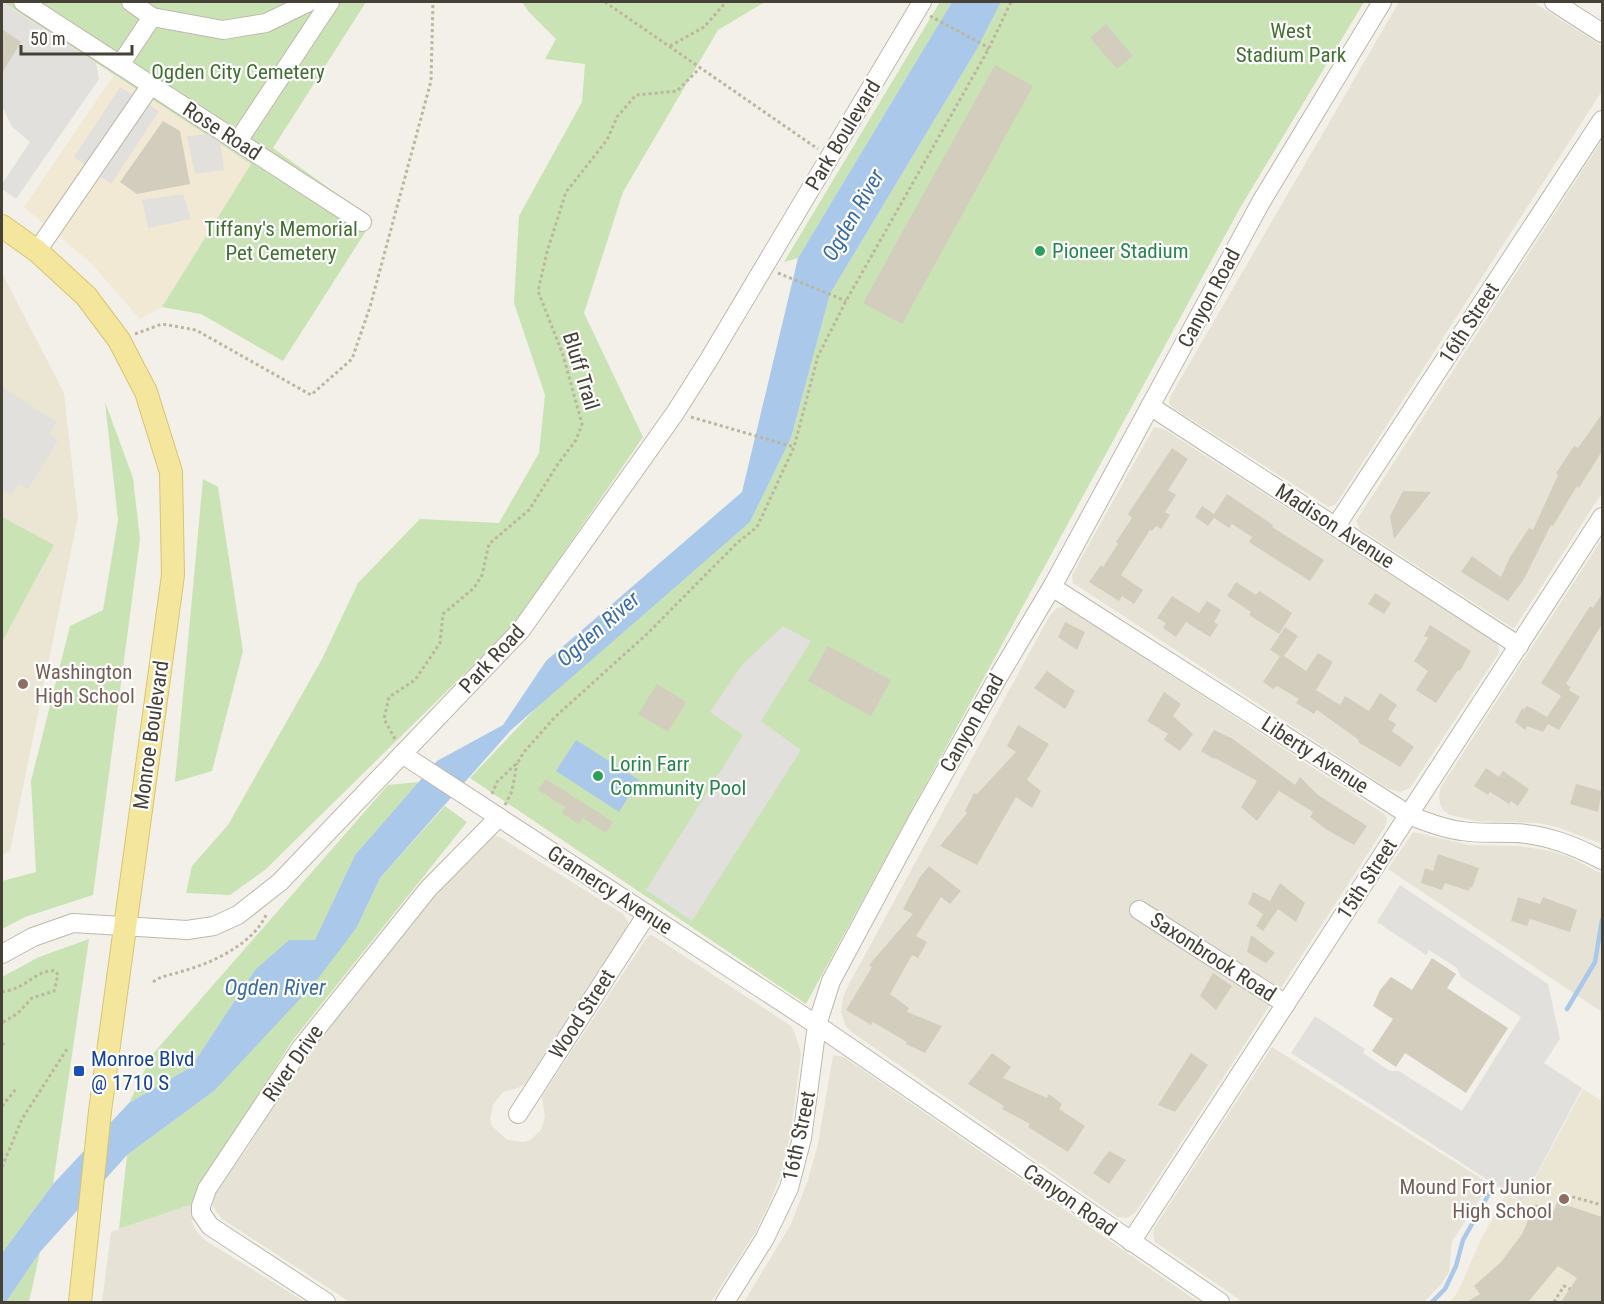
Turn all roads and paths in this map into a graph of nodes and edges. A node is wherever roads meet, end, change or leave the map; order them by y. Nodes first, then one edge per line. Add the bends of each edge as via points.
1 (26, 2) edge
2 (131, 2) edge
3 (309, 2) edge
4 (330, 2) edge
5 (433, 2) edge
6 (605, 2) edge
7 (726, 2) edge
8 (922, 2) edge
9 (1011, 2) edge
10 (1382, 2) edge
11 (1554, 2) edge
12 (152, 17) junction
13 (939, 20) dead end
14 (1602, 33) edge
15 (670, 46) junction
16 (988, 50) junction
17 (120, 65) junction
18 (700, 68) junction
19 (151, 85) junction
20 (1602, 120) edge
21 (237, 141) junction
22 (829, 157) junction
23 (362, 222) dead end
24 (2, 226) edge
25 (37, 251) junction
26 (771, 270) junction
27 (846, 301) junction
28 (119, 340) junction
29 (1150, 406) junction
30 (691, 417) dead end
31 (795, 447) junction
32 (1602, 517) edge
33 (1336, 526) junction
34 (1052, 587) junction
35 (1519, 646) junction
36 (402, 754) junction
37 (518, 762) junction
38 (512, 791) dead end
39 (493, 792) dead end
40 (1409, 815) junction
41 (499, 817) junction
42 (1602, 860) edge
43 (268, 910) dead end
44 (1139, 910) dead end
45 (646, 914) junction
46 (125, 925) junction
47 (2, 954) edge
48 (153, 982) dead end
49 (2, 992) edge
50 (1286, 1004) junction
51 (2, 1023) edge
52 (818, 1025) junction
53 (67, 1049) dead end
54 (16, 1089) dead end
55 (2, 1106) edge
56 (518, 1114) dead end
57 (2, 1167) edge
58 (1560, 1201) dead end
59 (1602, 1205) edge
60 (1131, 1242) junction
61 (1570, 1289) dead end
62 (80, 1302) edge
63 (326, 1302) edge
64 (725, 1302) edge
65 (1220, 1302) edge
66 (1554, 1302) edge

1 - 17 street, Rose Road
2 - 12 street
3 - 12 street via 267,23 223,30
4 - 21 street
5 - 28 path via 431,81 370,307 352,358 311,395 196,330 162,324
6 - 15 path
7 - 15 path via 704,27
8 - 22 street, Park Boulevard
9 - 16 path
10 - 29 street, Canyon Road via 1261,202
11 - 14 street
12 - 17 street
13 - 16 path
15 - 18 path
16 - 27 path
17 - 19 street, Rose Road
18 - 22 path
18 - 36 path, Bluff Trail via 677,91 636,95 566,192 538,291 563,354 582,424 576,440 529,510 489,544 482,575 474,588 443,614 440,643 415,680 389,697 384,719
19 - 21 street, Rose Road
19 - 25 street
20 - 33 street, 16th Street
21 - 23 street, Rose Road
22 - 26 street, Park Boulevard
24 - 25 main road, Monroe Boulevard
25 - 28 main road, Monroe Boulevard via 86,296
26 - 27 path
26 - 36 street, Park Road via 521,630
27 - 31 path via 818,356
28 - 46 main road, Monroe Boulevard via 146,392 171,472 172,575
29 - 33 street, Madison Avenue
29 - 34 street, Canyon Road
30 - 31 path
31 - 37 path via 757,527 555,717
32 - 35 street, 15th Street
33 - 35 street, Madison Avenue
34 - 40 street, Liberty Avenue
34 - 52 street, Canyon Road via 831,981
35 - 40 street, 15th Street
36 - 41 street, Gramercy Avenue
36 - 46 street, Park Road via 280,882 238,915 214,926 187,930
37 - 38 path
37 - 39 path via 497,782
40 - 42 street, Liberty Avenue via 1464,832 1546,837
40 - 50 street, 15th Street
41 - 45 street, Gramercy Avenue
41 - 63 street, River Drive via 428,890 301,1048 207,1189 201,1213 210,1226
43 - 48 path via 258,927 225,956
44 - 50 street, Saxonbrook Road
45 - 52 street, Gramercy Avenue
45 - 56 street, Wood Street
46 - 47 street, Park Road via 73,923 33,937
46 - 62 main road, Monroe Boulevard
49 - 51 path via 51,970 58,975 54,991 32,998
50 - 60 street, 15th Street
52 - 60 street, Canyon Road
52 - 64 street, 16th Street via 802,1138 789,1188 765,1238
53 - 57 path via 22,1119
54 - 55 path
58 - 59 path via 1562,1194
60 - 65 street, Canyon Road
61 - 66 path via 1564,1286

